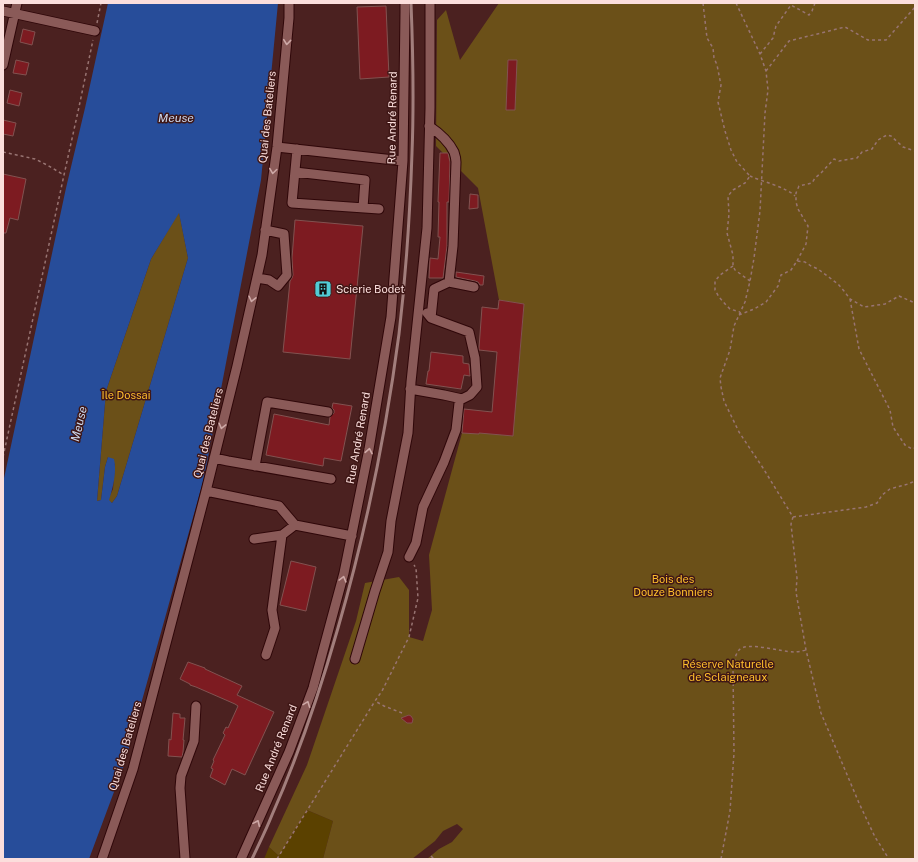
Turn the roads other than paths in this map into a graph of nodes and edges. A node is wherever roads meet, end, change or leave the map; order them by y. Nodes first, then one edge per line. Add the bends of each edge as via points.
1 (17, 3) edge
2 (289, 3) edge
3 (405, 3) edge
4 (430, 3) edge
5 (3, 11) edge
6 (15, 14) junction
7 (95, 31) road end
8 (3, 65) edge
9 (429, 126) junction
10 (277, 146) junction
11 (297, 149) junction
12 (403, 161) junction
13 (294, 172) junction
14 (363, 208) junction
15 (379, 209) dead end
16 (265, 230) junction
17 (256, 278) junction
18 (449, 282) junction
19 (474, 287) dead end
20 (420, 288) junction
21 (434, 290) junction
22 (418, 309) junction
23 (431, 318) junction
24 (410, 389) junction
25 (459, 404) dead end
26 (328, 412) dead end
27 (214, 458) junction
28 (255, 466) junction
29 (331, 479) dead end
30 (206, 491) junction
31 (295, 526) junction
32 (282, 536) junction
33 (352, 536) junction
34 (254, 539) dead end
35 (409, 557) road end
36 (266, 655) dead end
37 (355, 659) dead end
38 (196, 706) dead end
39 (102, 859) edge
40 (185, 859) edge
41 (241, 859) edge

1 - 6 street
2 -> 10 street, Quai des Bateliers
3 - 12 street, Rue André Renard
4 - 9 street
5 - 6 street
6 - 7 street
6 - 8 street
9 - 18 street via 447,142 456,162
9 - 20 street via 427,228
10 - 11 street
10 -> 16 street, Quai des Bateliers
11 - 12 street
11 - 13 street
33 -> 12 street, Rue André Renard via 391,317
13 - 14 street via 365,180
13 - 14 street via 292,203
14 - 15 street
16 - 17 street, Quai des Bateliers
16 - 17 street via 284,234 286,275 278,286 269,280
17 -> 27 street, Quai des Bateliers
18 - 19 street
18 - 21 street
20 - 21 street
20 - 22 street
21 - 23 street
22 - 23 street
22 - 24 street
23 - 24 street via 469,332 475,358 477,387 462,399
24 - 37 street via 408,433 391,521 388,552
25 - 35 street via 456,430 423,507 416,543
26 - 28 street via 267,402
27 - 28 street
27 - 30 street, Quai des Bateliers
28 - 29 street
30 - 31 street via 279,506
30 - 39 street, Quai des Bateliers via 133,769
31 - 32 street
31 - 33 street
32 - 34 street
32 - 36 street via 272,610 275,628
41 -> 33 street, Rue André Renard via 289,752 313,688
38 - 40 street via 194,742 181,776 180,788

